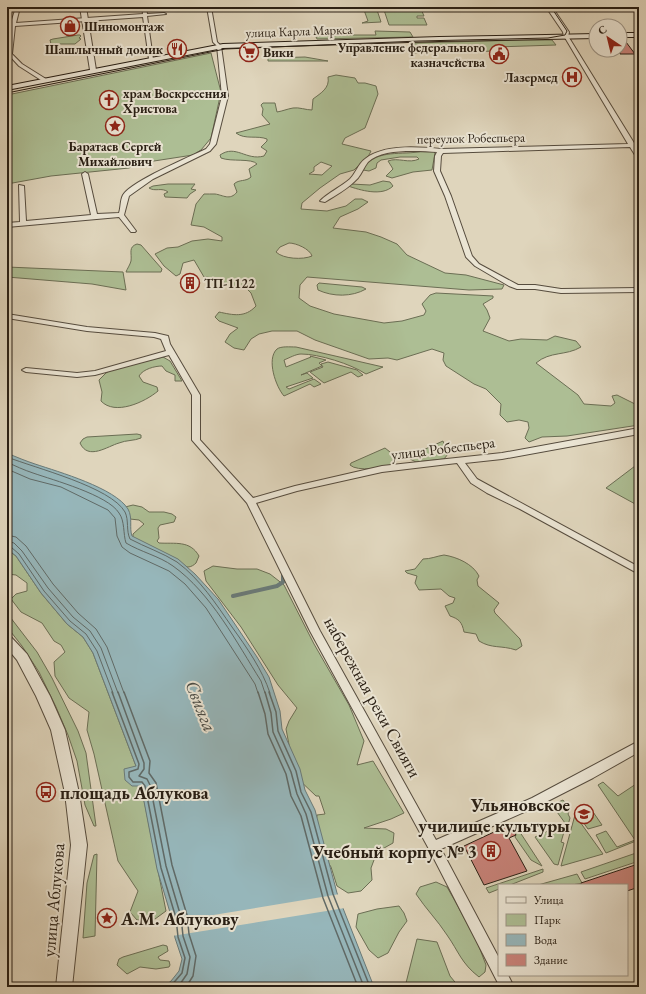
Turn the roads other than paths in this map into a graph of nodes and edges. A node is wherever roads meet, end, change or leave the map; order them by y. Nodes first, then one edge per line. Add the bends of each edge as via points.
1 (83, 7) edge
2 (144, 7) edge
3 (209, 7) edge
4 (549, 7) edge
5 (16, 8) edge
6 (164, 14) dead end
7 (145, 15) junction
8 (85, 18) junction
9 (7, 24) edge
10 (13, 24) junction
11 (628, 35) edge
12 (639, 35) edge
13 (566, 36) junction
14 (588, 36) edge
15 (9, 38) edge
16 (219, 46) junction
17 (8, 50) edge
18 (151, 59) junction
19 (93, 70) junction
20 (44, 80) junction
21 (7, 88) edge
22 (632, 145) junction
23 (639, 145) edge
24 (441, 151) junction
25 (639, 157) edge
26 (85, 174) dead end
27 (21, 186) dead end
28 (323, 201) dead end
29 (94, 216) junction
30 (121, 216) junction
31 (23, 224) junction
32 (7, 225) edge
33 (133, 231) dead end
34 (639, 290) edge
35 (7, 316) edge
36 (172, 352) junction
37 (26, 370) dead end
38 (639, 431) edge
39 (460, 461) junction
40 (251, 502) junction
41 (639, 571) edge
42 (7, 640) edge
43 (639, 746) edge
44 (434, 848) junction
45 (498, 970) edge
46 (502, 976) edge
47 (64, 987) edge
48 (507, 987) edge

1 - 8 street
2 - 7 street
3 - 16 street via 215,42
4 - 13 street via 566,32
5 - 10 street
6 - 7 street
7 - 8 street
7 - 18 street
8 - 10 street
8 - 19 street
9 - 10 street
10 - 15 street
11 - 12 main road
13 - 14 main road, улица Карла Маркса
13 - 16 main road, улица Карла Маркса
13 - 22 street
15 - 17 street
16 - 18 main road, улица Карла Маркса
16 - 30 street via 225,96 213,144 208,150 127,193
17 - 20 street via 12,58
18 - 19 main road, улица Карла Маркса
19 - 20 main road, улица Карла Маркса
20 - 21 main road, улица Карла Маркса
22 - 23 street, переулок Робеспьера
22 - 24 street, переулок Робеспьера
22 - 25 street
24 - 28 street, переулок Робеспьера via 397,151 368,159 351,182
24 - 34 street via 437,170 469,257 476,265 517,286 535,286 561,291
26 - 29 street
27 - 31 street
29 - 30 street
29 - 31 street
30 - 33 street
31 - 32 street
35 - 36 street, набережная реки Свияги via 87,329 155,335 165,338
36 - 37 street via 83,374
36 - 40 street, набережная реки Свияги via 196,395 196,440
38 - 39 street, улица Робеспьера via 502,456
39 - 40 street, улица Робеспьера via 382,469
39 - 41 street via 474,481 490,491
40 - 44 street, набережная реки Свияги via 315,631
42 - 47 street, улица Аблукова via 22,657 58,730 72,793 79,845
43 - 44 street via 589,775
44 - 45 street, набережная реки Свияги
46 - 48 street

